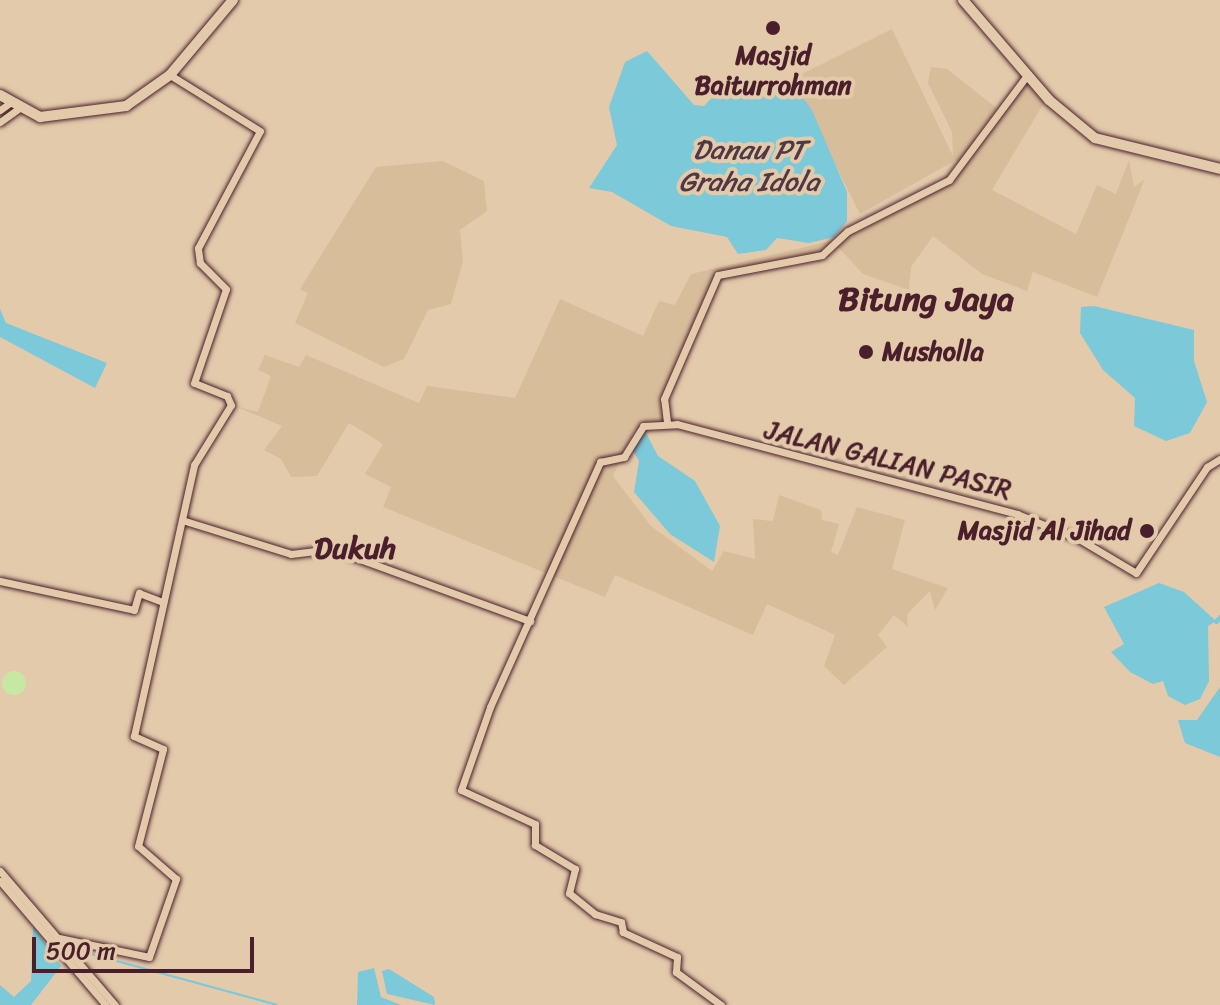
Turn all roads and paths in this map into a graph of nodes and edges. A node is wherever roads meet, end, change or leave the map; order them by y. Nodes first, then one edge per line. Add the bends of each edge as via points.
1 (233, 0) edge
2 (963, 0) edge
3 (1028, 74) junction
4 (170, 75) junction
5 (0, 95) edge
6 (14, 106) junction
7 (0, 110) edge
8 (0, 122) edge
9 (1220, 169) edge
10 (667, 422) junction
11 (1220, 459) edge
12 (182, 520) junction
13 (0, 581) edge
14 (163, 602) junction
15 (530, 621) junction
16 (0, 871) edge
17 (0, 881) edge
18 (28, 906) junction
19 (59, 938) junction
20 (95, 986) junction
21 (106, 1005) edge
22 (115, 1005) edge
23 (721, 1005) edge

1 - 4 highway
2 - 3 highway
3 - 9 highway via 1095,138
3 - 10 street via 952,177 848,231 833,249 718,275 664,399
4 - 6 highway via 112,111 50,118
4 - 12 street via 260,131 198,248 200,263 226,289 194,383 232,400 194,465
5 - 6 highway
6 - 7 street
6 - 8 street
10 - 11 street, JALAN GALIAN PASIR via 1017,514 1136,573 1207,467
10 - 15 street via 643,426 624,457 600,462
12 - 14 street
12 - 15 street via 291,554 332,549
13 - 14 street via 135,610 139,593
14 - 19 street via 134,736 163,749 138,846 176,879 149,957
15 - 23 street via 461,790 535,824 535,845 575,869 569,893 595,914 621,922 621,931 677,957 676,972
16 - 18 street
17 - 18 street
18 - 19 street
18 - 20 street
19 - 20 street
20 - 21 street
20 - 22 street

